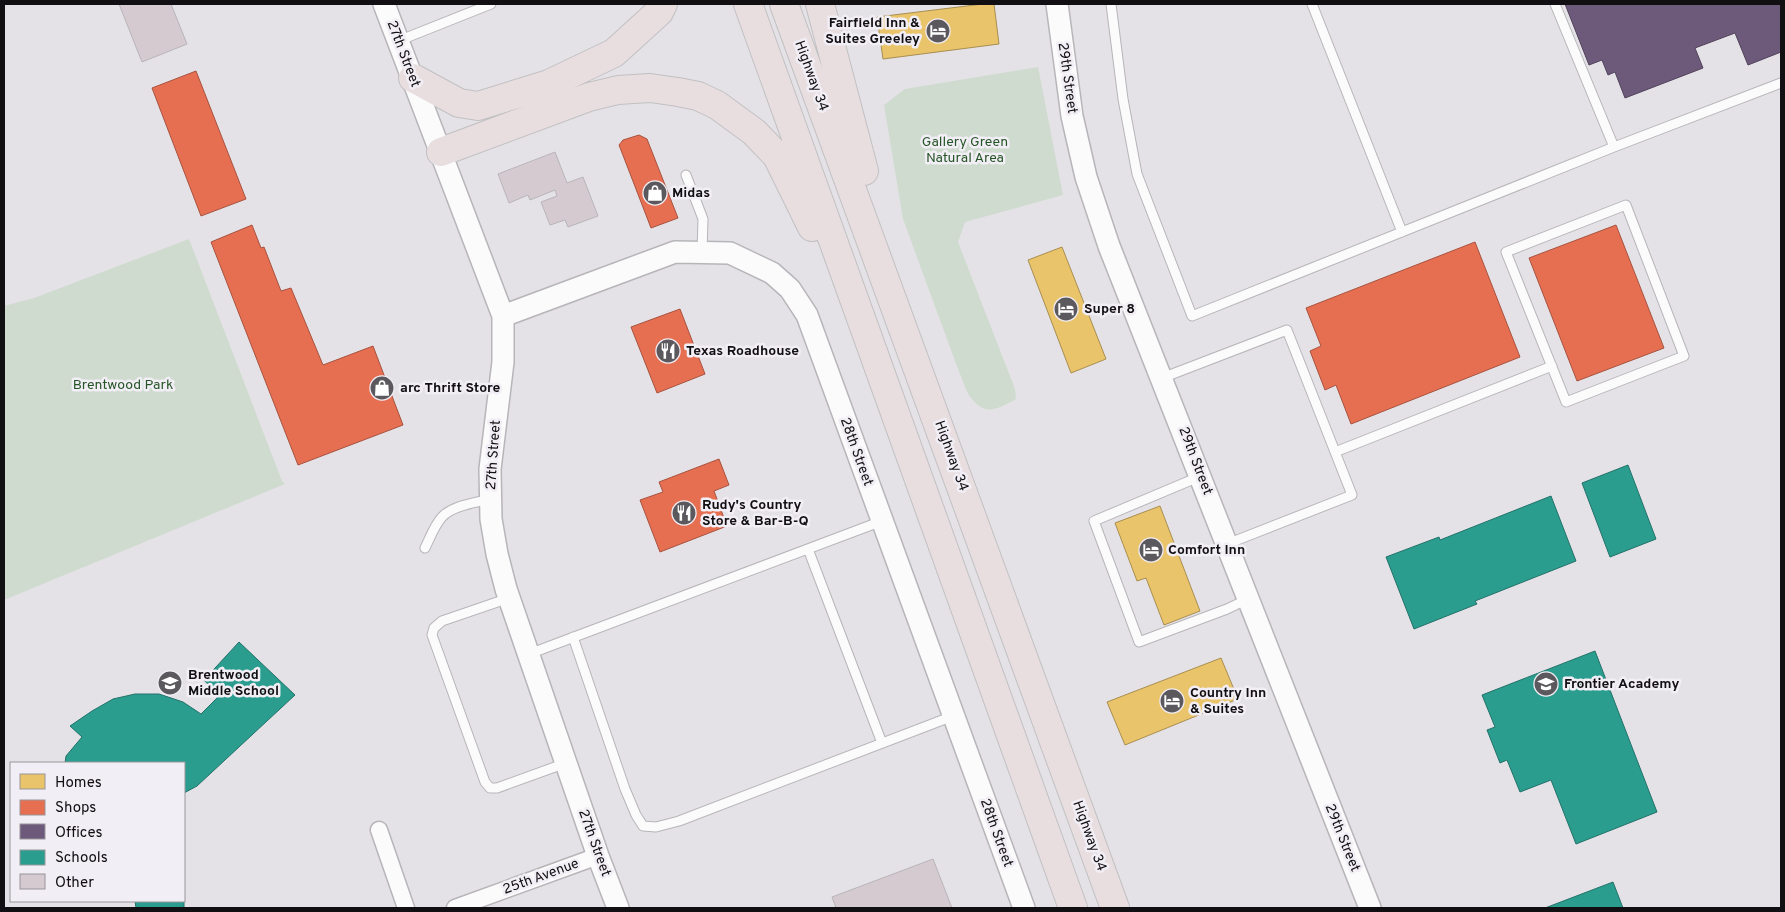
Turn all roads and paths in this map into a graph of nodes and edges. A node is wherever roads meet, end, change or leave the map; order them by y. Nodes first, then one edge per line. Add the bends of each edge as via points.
1 (384, 4) edge
2 (491, 4) edge
3 (663, 4) edge
4 (748, 4) edge
5 (784, 4) edge
6 (820, 4) edge
7 (1057, 4) edge
8 (1111, 4) edge
9 (1312, 4) edge
10 (1555, 4) edge
11 (398, 41) junction
12 (413, 78) junction
13 (1781, 82) edge
14 (549, 84) junction
15 (438, 144) junction
16 (1614, 147) junction
17 (686, 175) dead end
18 (1402, 232) junction
19 (702, 252) junction
20 (503, 316) junction
21 (861, 317) junction
22 (905, 330) junction
23 (1552, 366) junction
24 (1162, 378) junction
25 (1335, 452) junction
26 (1201, 476) junction
27 (491, 499) junction
28 (882, 521) junction
29 (1227, 544) junction
30 (425, 548) dead end
31 (808, 548) junction
32 (509, 598) junction
33 (1248, 599) junction
34 (573, 637) junction
35 (528, 654) junction
36 (953, 716) junction
37 (882, 743) junction
38 (566, 763) junction
39 (379, 830) dead end
40 (598, 856) junction
41 (406, 908) edge
42 (456, 908) edge
43 (618, 908) edge
44 (1024, 908) edge
45 (1073, 908) edge
46 (1115, 908) edge
47 (1370, 908) edge

1 - 11 street, 27th Street
2 - 11 lane
3 - 14 highway via 659,12 614,53
4 - 21 highway
5 - 22 highway, Highway 34
6 - 22 highway via 892,269
7 - 24 street, 29th Street via 1072,116 1086,177 1109,246
8 - 18 lane via 1123,100 1137,174 1192,316
9 - 18 lane
10 - 16 lane
11 - 12 street, 27th Street
12 - 14 highway via 468,106 478,106
12 - 15 street, 27th Street
13 - 16 lane
14 - 15 highway via 526,101
15 - 20 street, 27th Street
15 - 21 highway via 618,90 650,88 698,96 737,118 777,156 817,237 837,288
16 - 18 lane
17 - 19 lane via 703,219
19 - 20 street, 28th Street via 675,252
19 - 28 street, 28th Street via 730,253 772,273 790,289 807,315
20 - 27 street, 27th Street via 503,362 490,469
21 - 45 highway
22 - 46 highway, Highway 34
23 - 23 lane via 1506,252 1626,205 1684,356 1566,402
23 - 25 lane
24 - 25 lane via 1286,330
24 - 26 street, 29th Street
25 - 29 lane via 1352,495
26 - 29 street, 29th Street
26 - 33 lane via 1094,521 1139,642
27 - 30 lane via 454,509 444,516
27 - 32 street, 27th Street via 497,554
28 - 31 lane
28 - 36 street, 28th Street
29 - 33 street, 29th Street
31 - 34 lane
31 - 37 lane
32 - 35 street, 27th Street
32 - 38 lane via 442,621 432,635 485,782 490,788
33 - 47 street, 29th Street
34 - 35 lane
34 - 37 lane via 625,789 643,826 656,827 680,821
35 - 38 street, 27th Street
36 - 37 lane
36 - 44 street, 28th Street
38 - 40 street, 27th Street
39 - 41 street
40 - 42 street, 25th Avenue
40 - 43 street, 27th Street

